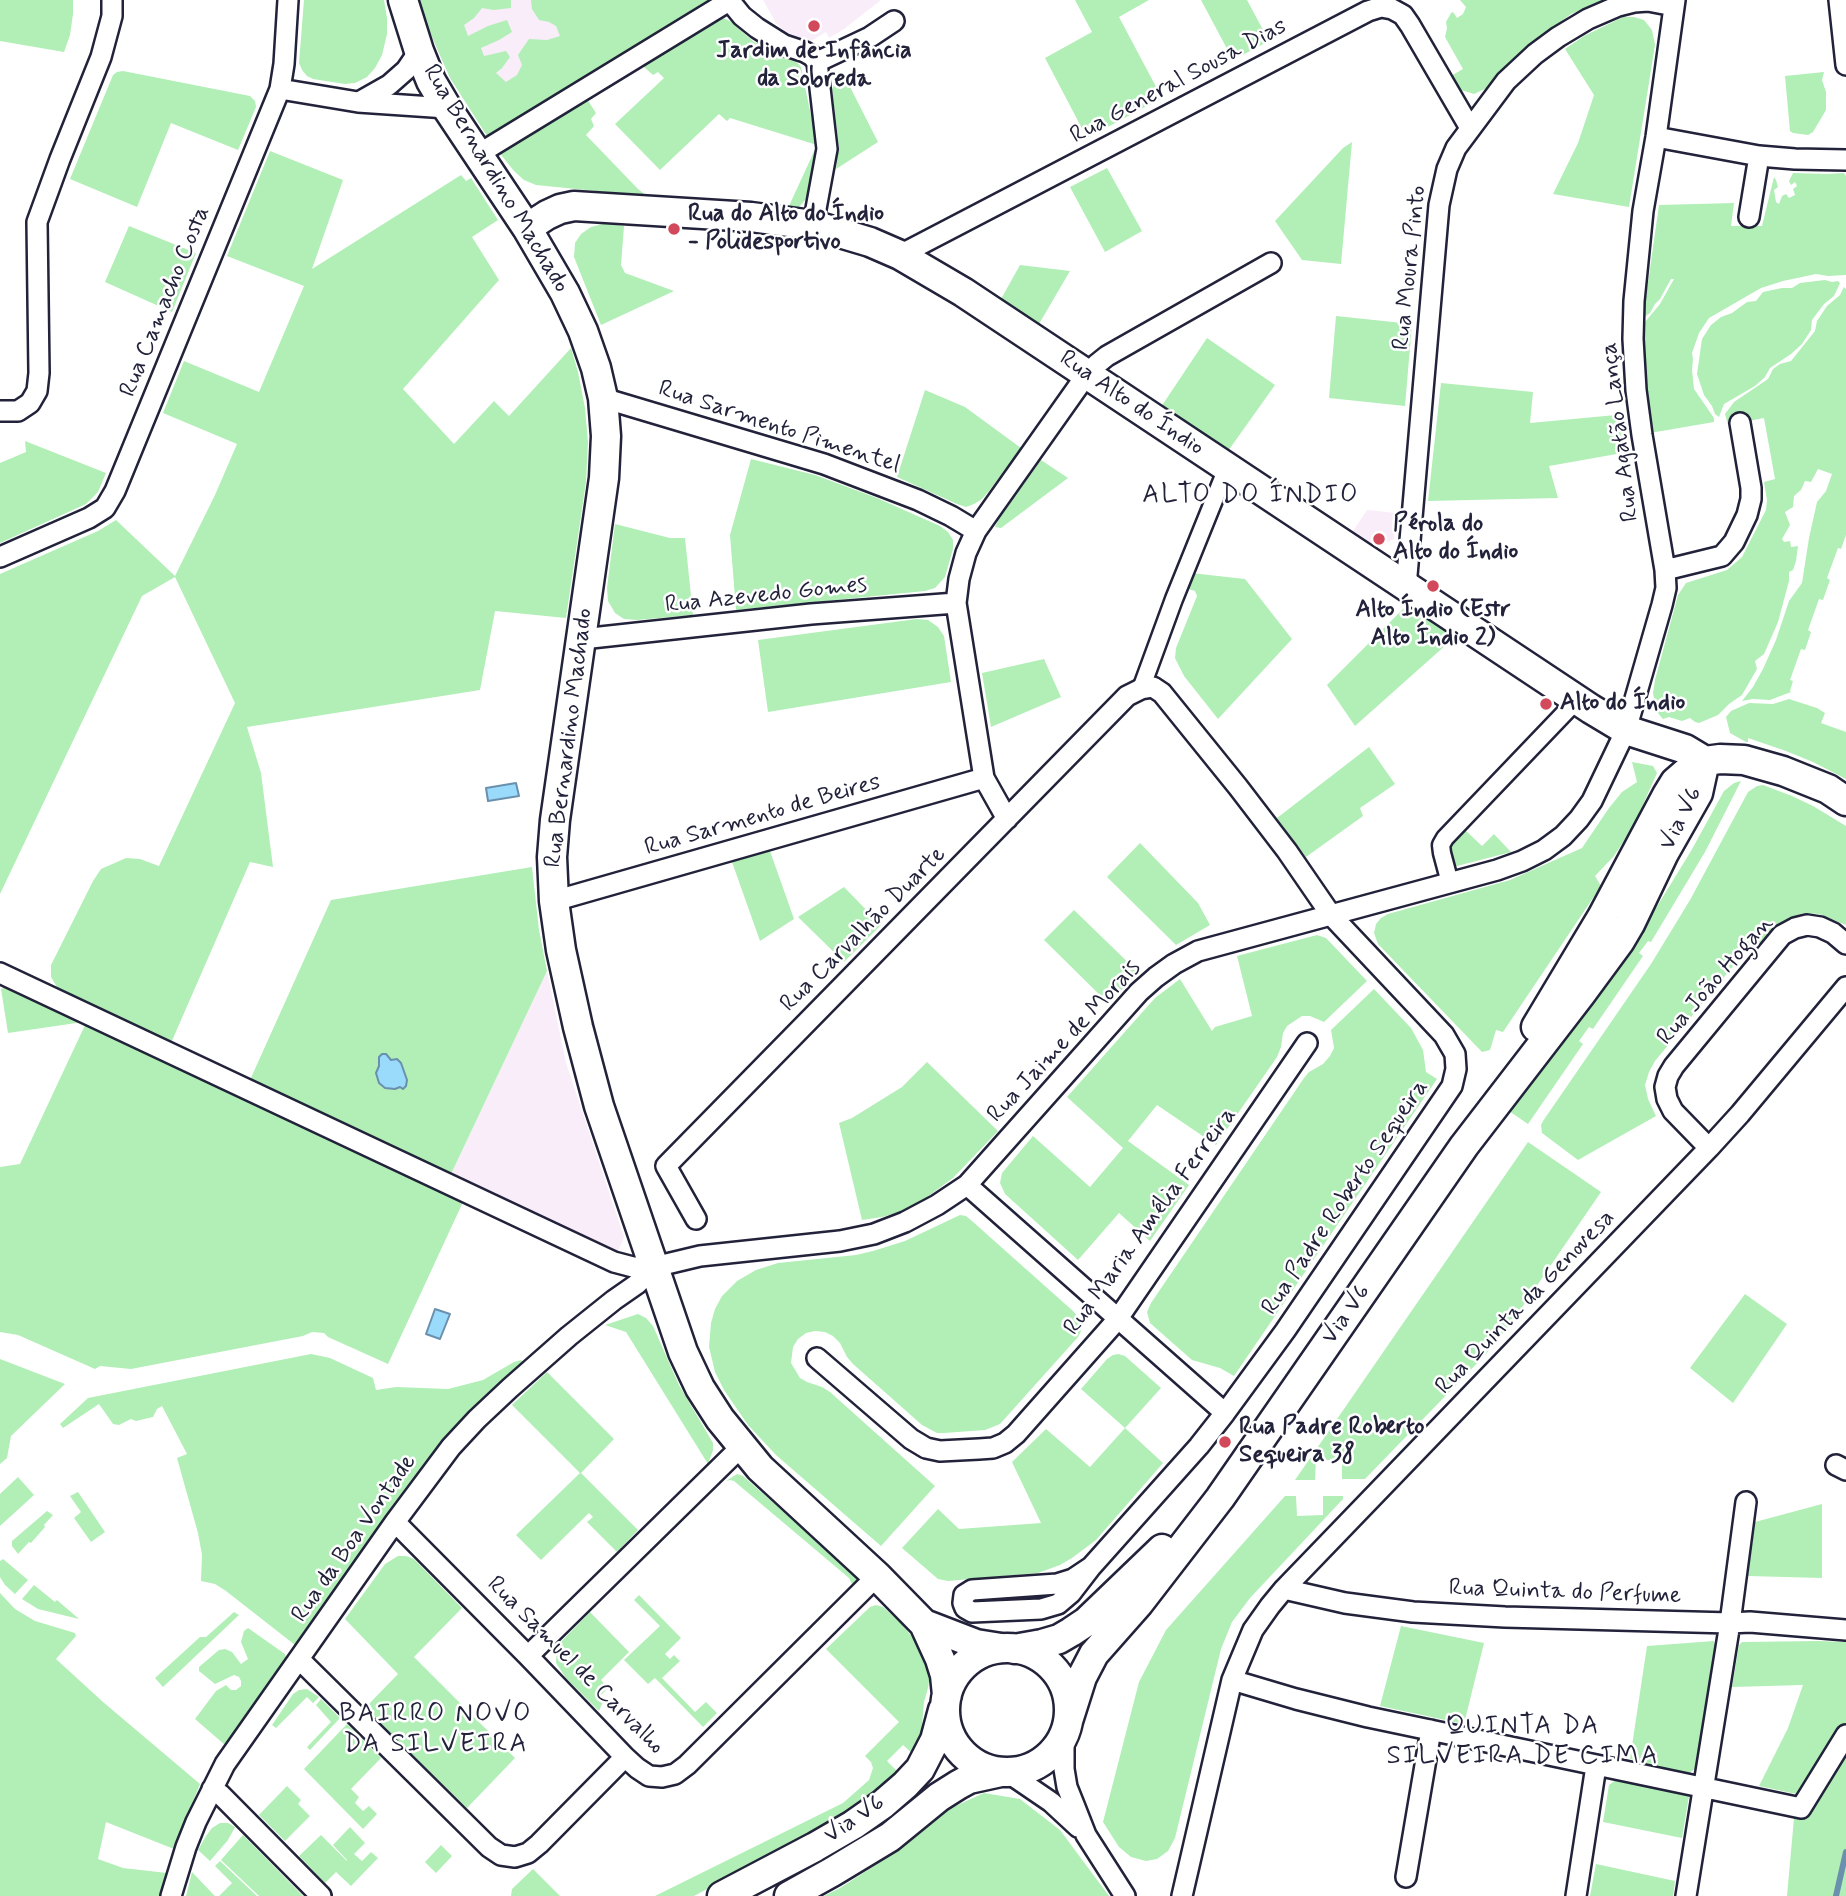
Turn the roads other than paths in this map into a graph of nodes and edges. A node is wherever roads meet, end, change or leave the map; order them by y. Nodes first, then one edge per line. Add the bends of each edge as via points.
1 (112, 0) edge
2 (288, 0) edge
3 (403, 0) edge
4 (1839, 0) edge
5 (729, 1) edge
6 (1675, 3) edge
7 (894, 21) dead end
8 (419, 51) junction
9 (817, 62) junction
10 (1846, 65) edge
11 (280, 89) junction
12 (358, 102) junction
13 (447, 108) junction
14 (1470, 128) junction
15 (1656, 137) junction
16 (477, 155) junction
17 (1759, 156) junction
18 (1846, 160) edge
19 (1749, 217) dead end
20 (813, 225) junction
21 (527, 228) junction
22 (900, 255) junction
23 (1271, 263) dead end
24 (1087, 374) junction
25 (603, 398) junction
26 (0, 411) edge
27 (1740, 424) dead end
28 (1227, 468) junction
29 (975, 531) junction
30 (0, 557) edge
31 (1665, 570) junction
32 (1406, 587) junction
33 (956, 603) junction
34 (582, 639) junction
35 (1142, 689) junction
36 (1577, 700) junction
37 (1626, 730) junction
38 (1705, 761) junction
39 (984, 778) junction
40 (1846, 802) edge
41 (1007, 819) junction
42 (1450, 883) junction
43 (554, 901) junction
44 (1331, 915) junction
45 (1846, 944) edge
46 (0, 973) edge
47 (1846, 987) edge
48 (1307, 1043) dead end
49 (1709, 1148) junction
50 (967, 1185) junction
51 (696, 1219) dead end
52 (654, 1267) junction
53 (1117, 1320) junction
54 (817, 1357) dead end
55 (1226, 1413) junction
56 (741, 1447) junction
57 (1230, 1483) junction
58 (1746, 1502) dead end
59 (395, 1522) junction
60 (1091, 1567) junction
61 (877, 1576) junction
62 (1040, 1585) junction
63 (1284, 1588) junction
64 (1045, 1608) junction
65 (1730, 1623) junction
66 (924, 1624) junction
67 (1846, 1630) edge
68 (1009, 1649) junction
69 (528, 1656) junction
70 (300, 1660) junction
71 (1232, 1680) junction
72 (946, 1699) junction
73 (1066, 1728) junction
74 (1431, 1730) junction
75 (1846, 1735) edge
76 (625, 1757) junction
77 (1596, 1766) junction
78 (1004, 1772) junction
79 (212, 1788) junction
80 (1704, 1788) junction
81 (1086, 1835) junction
82 (1406, 1877) dead end
83 (171, 1896) edge
84 (321, 1896) edge
85 (722, 1896) edge
86 (789, 1896) edge
87 (1125, 1896) edge
88 (1182, 1896) edge
89 (1576, 1896) edge
90 (1686, 1896) edge

1 - 26 street via 101,57 37,222 37,391 18,411
2 - 11 street, Rua Camacho Costa
3 - 8 main road, Rua Bernardino Machado
4 - 10 street
5 - 9 street via 764,33
5 - 16 street
6 - 14 street, Rua Moura Pinto via 1618,6 1558,37 1506,81
6 - 15 street, Rua Agatão Lança
7 - 9 street
8 - 12 street via 389,85
8 - 13 main road, Rua Bernardino Machado
9 - 20 street via 827,149
11 - 12 street
11 - 30 street, Rua Camacho Costa via 115,491 104,508 89,518
12 - 13 street
13 - 16 main road, Rua Bernardino Machado
14 - 22 street, Rua General Sousa Dias via 1410,25 1392,9 1381,8
14 - 32 street, Rua Moura Pinto via 1447,169 1440,205
15 - 17 street
15 - 31 street, Rua Agatão Lança via 1636,267 1633,339 1642,435
16 - 21 main road, Rua Bernardino Machado
17 - 18 street
17 - 19 street
20 - 21 main road, Rua Alto do Índio via 573,206
20 - 22 main road, Rua Alto do Índio
21 - 25 main road, Rua Bernardino Machado via 583,331
22 - 24 main road, Rua Alto do Índio
23 - 24 street via 1107,356
24 - 28 main road, Rua Alto do Índio
24 - 29 street
25 - 29 street, Rua Sarmento Pimentel via 824,464 918,500
25 - 34 main road, Rua Bernardino Machado via 604,478
27 - 31 street via 1751,499 1734,542 1721,556
28 - 32 main road, Rua Alto do Índio
28 - 35 street
29 - 33 street
31 - 37 street, Rua Agatão Lança via 1662,605
32 - 36 main road, Rua Alto do Índio
33 - 34 street, Rua Azevedo Gomes
33 - 39 street
34 - 43 main road, Rua Bernardino Machado via 555,820
35 - 41 street, Rua Carvalhão Duarte via 1126,696
35 - 44 street, Rua Padre Roberto Sequeira via 1153,687 1162,693 1279,840
36 - 37 main road, Rua Alto do Índio
36 - 42 street via 1445,838 1441,853
37 - 38 main road, Rua Alto do Índio via 1685,749
37 - 42 street, Rua Jaime de Morais via 1592,801 1563,836 1522,861
38 - 40 main road, Rua Alto do Índio via 1744,760 1783,771 1828,789
38 - 57 main road, Via V6 via 1698,793 1630,924 1602,967 1464,1146
39 - 41 street
39 - 43 street, Rua Sarmento de Beires
41 - 51 street, Rua Carvalhão Duarte via 666,1166
42 - 44 street, Rua Jaime de Morais
43 - 52 main road, Rua Bernardino Machado via 561,950 599,1106
44 - 50 street, Rua Jaime de Morais via 1198,951 1156,977
44 - 55 street, Rua Padre Roberto Sequeira via 1444,1035 1455,1054 1456,1069 1452,1086
45 - 49 street, Rua João Hogan via 1833,933 1807,925 1782,935 1674,1066 1665,1087 1667,1099
46 - 52 street via 614,1262
47 - 49 street, Rua Quinta da Genovesa
48 - 53 street, Rua Maria Amélia Ferreira
49 - 63 street, Rua Quinta da Genovesa
50 - 52 street, Rua Jaime de Morais via 905,1222 874,1234 700,1256
50 - 53 street
52 - 56 main road, Rua Bernardino Machado via 700,1388
52 - 59 street, Rua da Boa Vontade via 477,1419
53 - 54 street, Rua Maria Amélia Ferreira via 1016,1434 993,1448 926,1448
53 - 55 street
55 - 60 street, Rua Padre Roberto Sequeira
56 - 61 main road, Rua Bernardino Machado
56 - 69 street
57 - 68 main road, Via V6 via 1086,1622 1059,1639
57 - 73 main road, Via V6 via 1094,1654
58 - 65 street
59 - 69 street, Rua Samuel de Carvalho
59 - 70 street, Rua da Boa Vontade
60 - 62 street via 1065,1581
60 - 64 street, Rua Padre Roberto Sequeira via 1066,1598
61 - 66 main road, Rua Bernardino Machado
61 - 76 street, Rua Samuel de Carvalho via 675,1774 649,1776
62 - 64 street via 1052,1592 1052,1602
62 - 64 street via 972,1590 964,1595 963,1603 975,1612
63 - 65 street, Rua Quinta do Perfume via 1345,1603 1412,1612
63 - 71 street, Rua Quinta da Genovesa via 1253,1630
65 - 67 street, Rua Quinta do Perfume
65 - 80 street
66 - 68 main road, Rua Bernardino Machado via 976,1644
66 - 72 main road, Rua Bernardino Machado via 940,1659
68 - 72 main road via 983,1653 967,1662 955,1676
68 - 73 main road via 1032,1654 1060,1678 1067,1696
69 - 76 street, Rua Samuel de Carvalho
70 - 76 street via 501,1855 528,1853
70 - 79 street, Rua da Boa Vontade
71 - 74 street
71 - 88 street, Rua Quinta da Genovesa
72 - 78 main road via 949,1733 962,1753 977,1765
72 - 85 main road, Via V6 via 920,1769 890,1798 843,1830
73 - 78 main road via 1043,1761
73 - 81 street via 1065,1778
74 - 77 street
74 - 82 street
75 - 80 street via 1801,1808
77 - 80 street
77 - 89 street
78 - 81 street via 1051,1802
78 - 86 main road, Via V6 via 968,1779 890,1837
79 - 83 street, Rua da Boa Vontade
79 - 84 street
80 - 90 street
81 - 87 street

